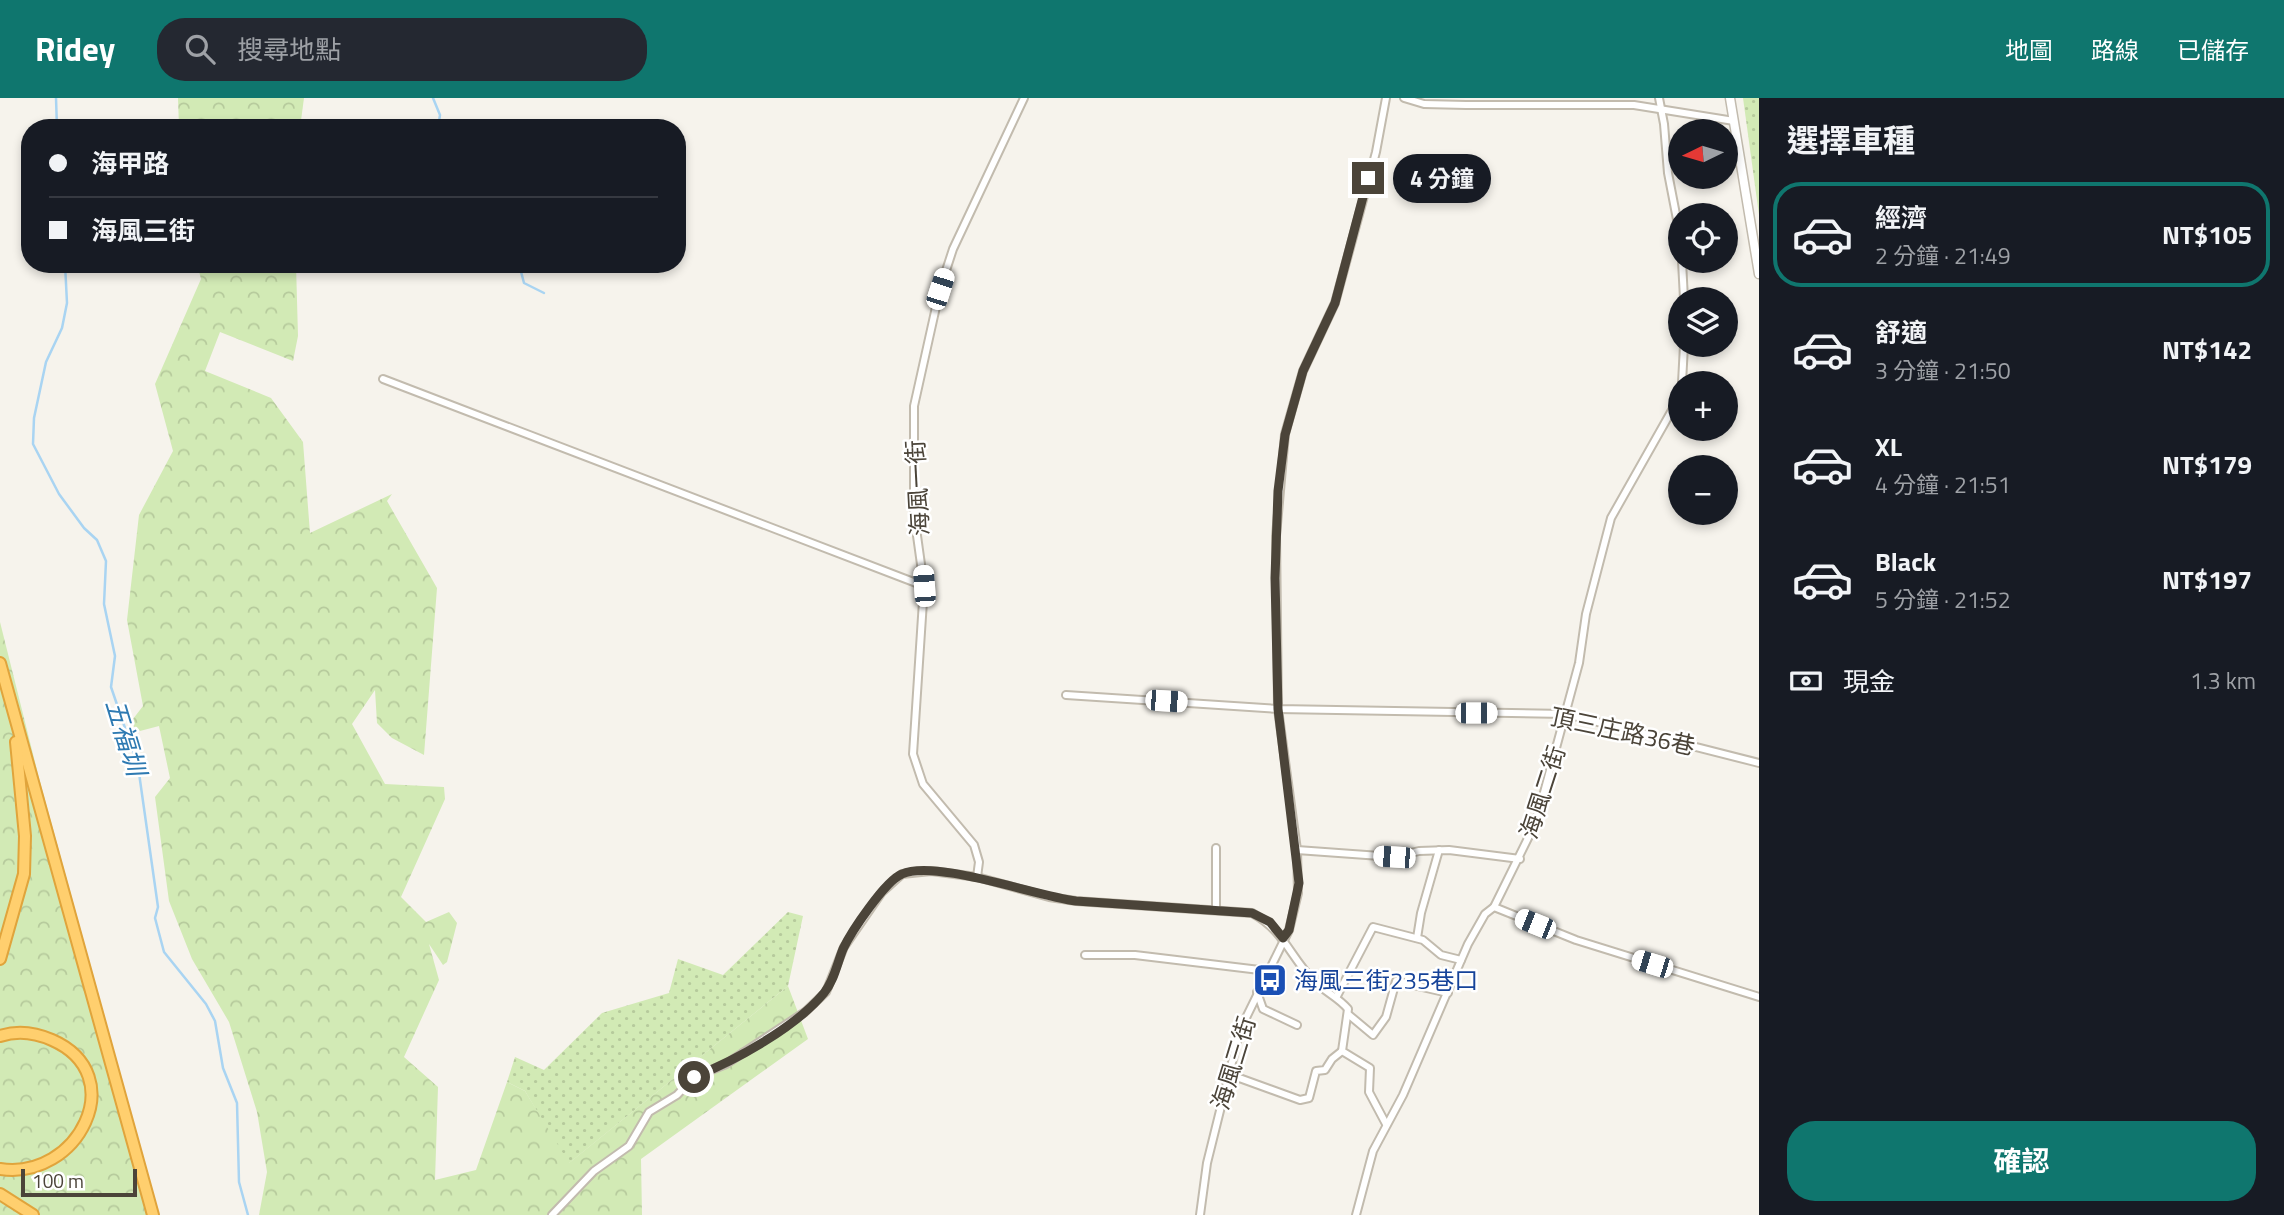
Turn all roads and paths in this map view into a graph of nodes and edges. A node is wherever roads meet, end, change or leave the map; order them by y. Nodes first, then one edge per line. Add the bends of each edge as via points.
1 (1024, 98) edge
2 (1386, 98) edge
3 (1404, 98) edge
4 (1658, 98) edge
5 (1730, 98) edge
6 (1659, 107) junction
7 (1723, 119) edge
8 (1734, 119) edge
9 (1738, 145) edge
10 (1674, 203) edge
11 (1759, 274) edge
12 (383, 379) dead end
13 (1668, 417) edge
14 (924, 586) junction
15 (0, 663) edge
16 (1066, 695) dead end
17 (1278, 709) junction
18 (13, 714) junction
19 (1566, 714) junction
20 (1759, 763) edge
21 (1216, 848) dead end
22 (1297, 850) junction
23 (1439, 850) junction
24 (1520, 859) junction
25 (977, 877) junction
26 (1494, 907) junction
27 (1216, 908) junction
28 (1283, 938) junction
29 (1418, 938) junction
30 (1086, 955) dead end
31 (0, 959) edge
32 (1461, 960) junction
33 (1268, 971) junction
34 (1257, 992) junction
35 (1448, 993) junction
36 (1337, 996) junction
37 (1759, 997) edge
38 (1349, 1015) junction
39 (1297, 1025) dead end
40 (0, 1036) edge
41 (1342, 1051) junction
42 (1231, 1075) junction
43 (1386, 1124) junction
44 (0, 1169) edge
45 (0, 1194) edge
46 (33, 1215) edge
47 (153, 1215) edge
48 (552, 1215) edge
49 (1200, 1215) edge
50 (1356, 1215) edge

1 - 14 street, 海風一街 via 953,249 914,406 915,514
2 - 17 street, 海風三街 via 1335,303 1303,371 1285,435 1275,550
3 - 6 street via 1445,105
4 - 6 street
5 - 8 street
6 - 7 street
6 - 10 street
9 - 11 street
12 - 14 street
13 - 19 street, 海風二街 via 1611,518
14 - 25 street, 海風一街 via 913,754 923,784 974,845
15 - 18 highway
16 - 17 street, 頂三庄路36巷
17 - 19 street, 頂三庄路36巷
17 - 22 street, 海風三街
18 - 31 highway via 25,836 24,874
18 - 47 highway
19 - 20 street, 頂三庄路36巷
19 - 24 street, 海風二街 via 1536,822
21 - 27 street
22 - 23 street via 1394,857
22 - 28 street, 海風三街 via 1298,893
23 - 24 street
23 - 29 street
24 - 26 street, 海風二街
25 - 27 street via 1049,897 1147,907
25 - 48 street via 931,871 902,874 882,892 844,947 826,992 805,1012 726,1064 694,1077 677,1095 649,1112 629,1146 594,1171
26 - 32 street, 海風二街 via 1485,914
26 - 37 street via 1576,940
27 - 28 street via 1252,913 1270,922
28 - 33 street, 海風三街
28 - 36 street via 1313,980
29 - 32 street via 1441,955
29 - 36 street via 1373,927
30 - 33 street via 1135,955
32 - 35 street, 海風二街
33 - 34 street, 海風三街
34 - 39 street via 1263,1009
34 - 42 street, 海風三街 via 1240,1030
35 - 38 street via 1396,981 1387,1017 1373,1035
35 - 43 street, 海風二街
36 - 38 street
38 - 41 street
40 - 44 highway via 32,1032 64,1046 82,1063 91,1102 88,1121 66,1150 35,1167
41 - 42 street via 1325,1070 1316,1071 1309,1098 1300,1100
41 - 43 street via 1370,1068 1369,1092
42 - 49 street, 海風三街 via 1222,1092
43 - 50 street, 海風二街 via 1363,1177
45 - 46 highway

